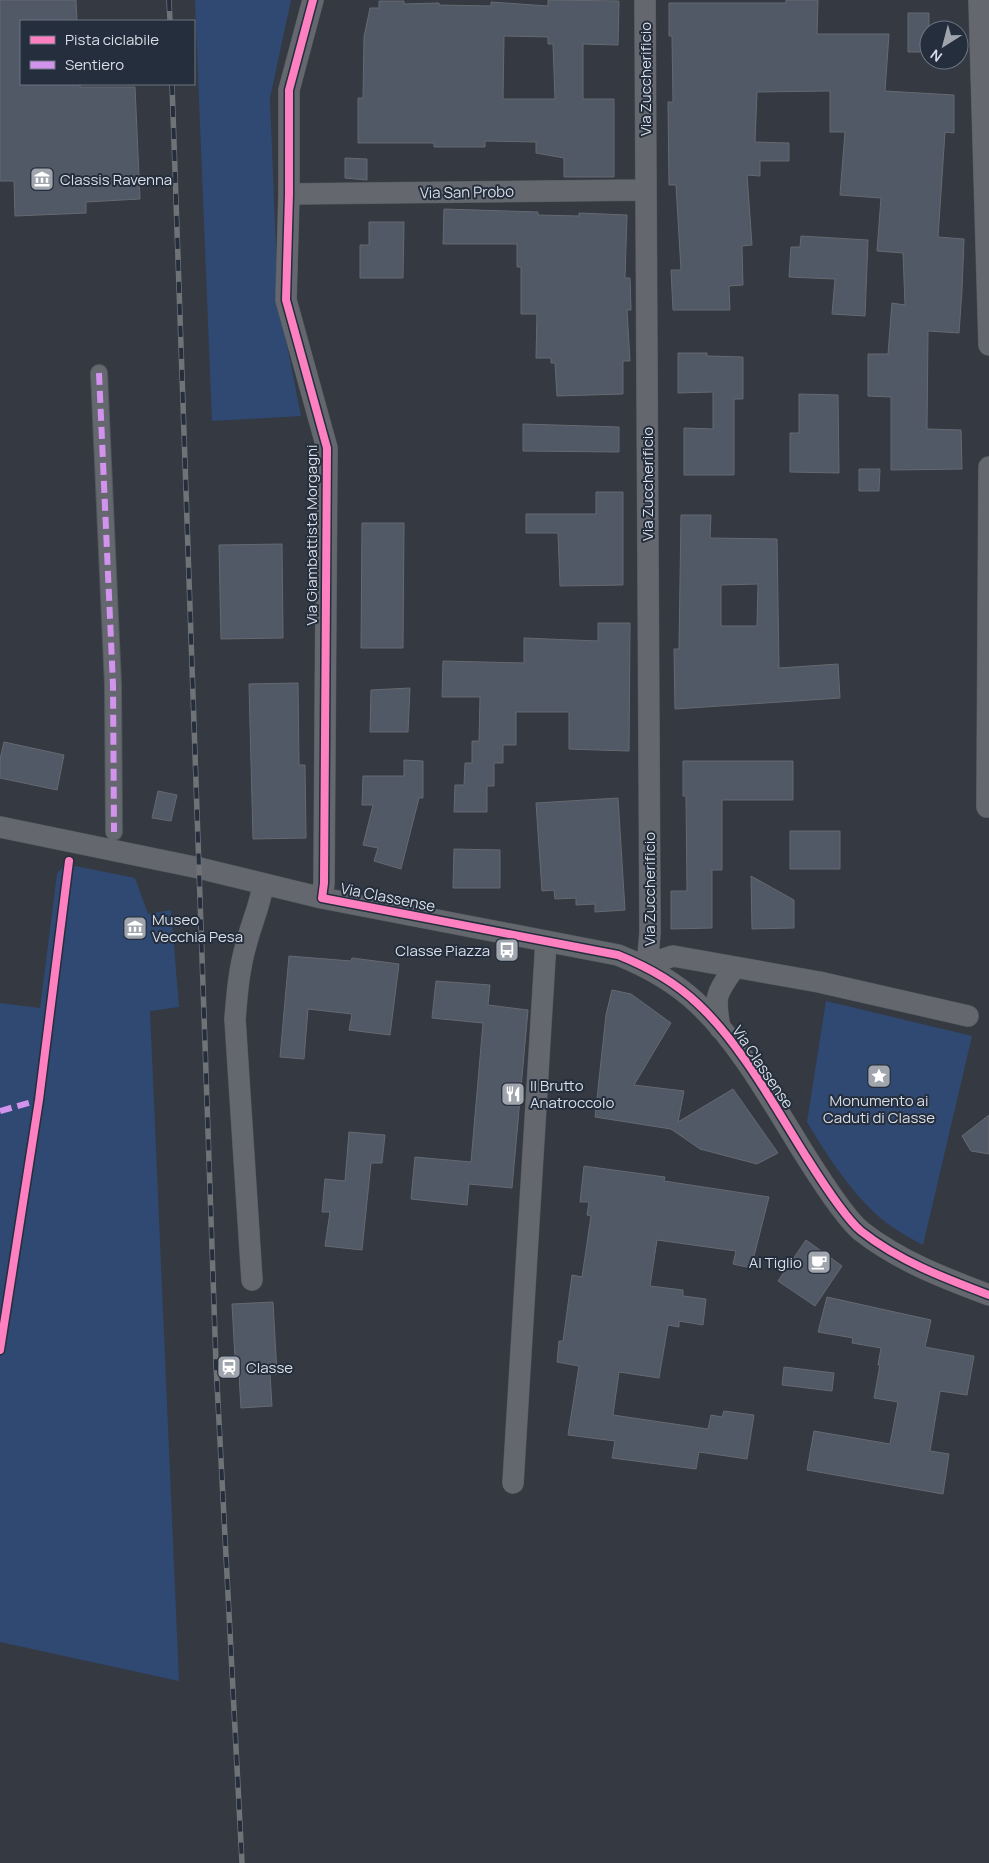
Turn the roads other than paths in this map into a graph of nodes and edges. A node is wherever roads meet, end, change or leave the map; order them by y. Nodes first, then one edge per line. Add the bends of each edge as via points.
1 (313, 0) edge
2 (645, 0) edge
3 (979, 0) edge
4 (645, 190) junction
5 (289, 194) junction
6 (989, 345) edge
7 (99, 373) dead end
8 (989, 467) edge
9 (987, 807) dead end
10 (0, 827) edge
11 (114, 832) dead end
12 (263, 885) junction
13 (322, 898) junction
14 (546, 941) junction
15 (647, 967) junction
16 (735, 967) junction
17 (968, 1016) dead end
18 (720, 1028) junction
19 (252, 1280) dead end
20 (989, 1295) edge
21 (513, 1483) dead end

1 - 5 street, Via Giambattista Morgagni via 289,90
2 - 4 street, Via Zuccherificio
3 - 6 street
4 - 5 street, Via San Probo
4 - 15 street, Via Zuccherificio via 650,923
5 - 13 street, Via Giambattista Morgagni via 286,300 327,448
7 - 11 street via 113,685
8 - 9 street
10 - 12 street, Via Classense via 199,868
12 - 13 street, Via Classense
12 - 19 street via 239,976 235,1019
13 - 14 street, Via Classense
14 - 15 street, Via Classense via 618,955
14 - 21 street
15 - 16 street via 673,956
15 - 18 street, Via Classense via 698,1004
16 - 17 street via 819,982
16 - 18 street via 718,991 715,1003
18 - 20 street, Via Classense via 822,1182 860,1230 924,1270

